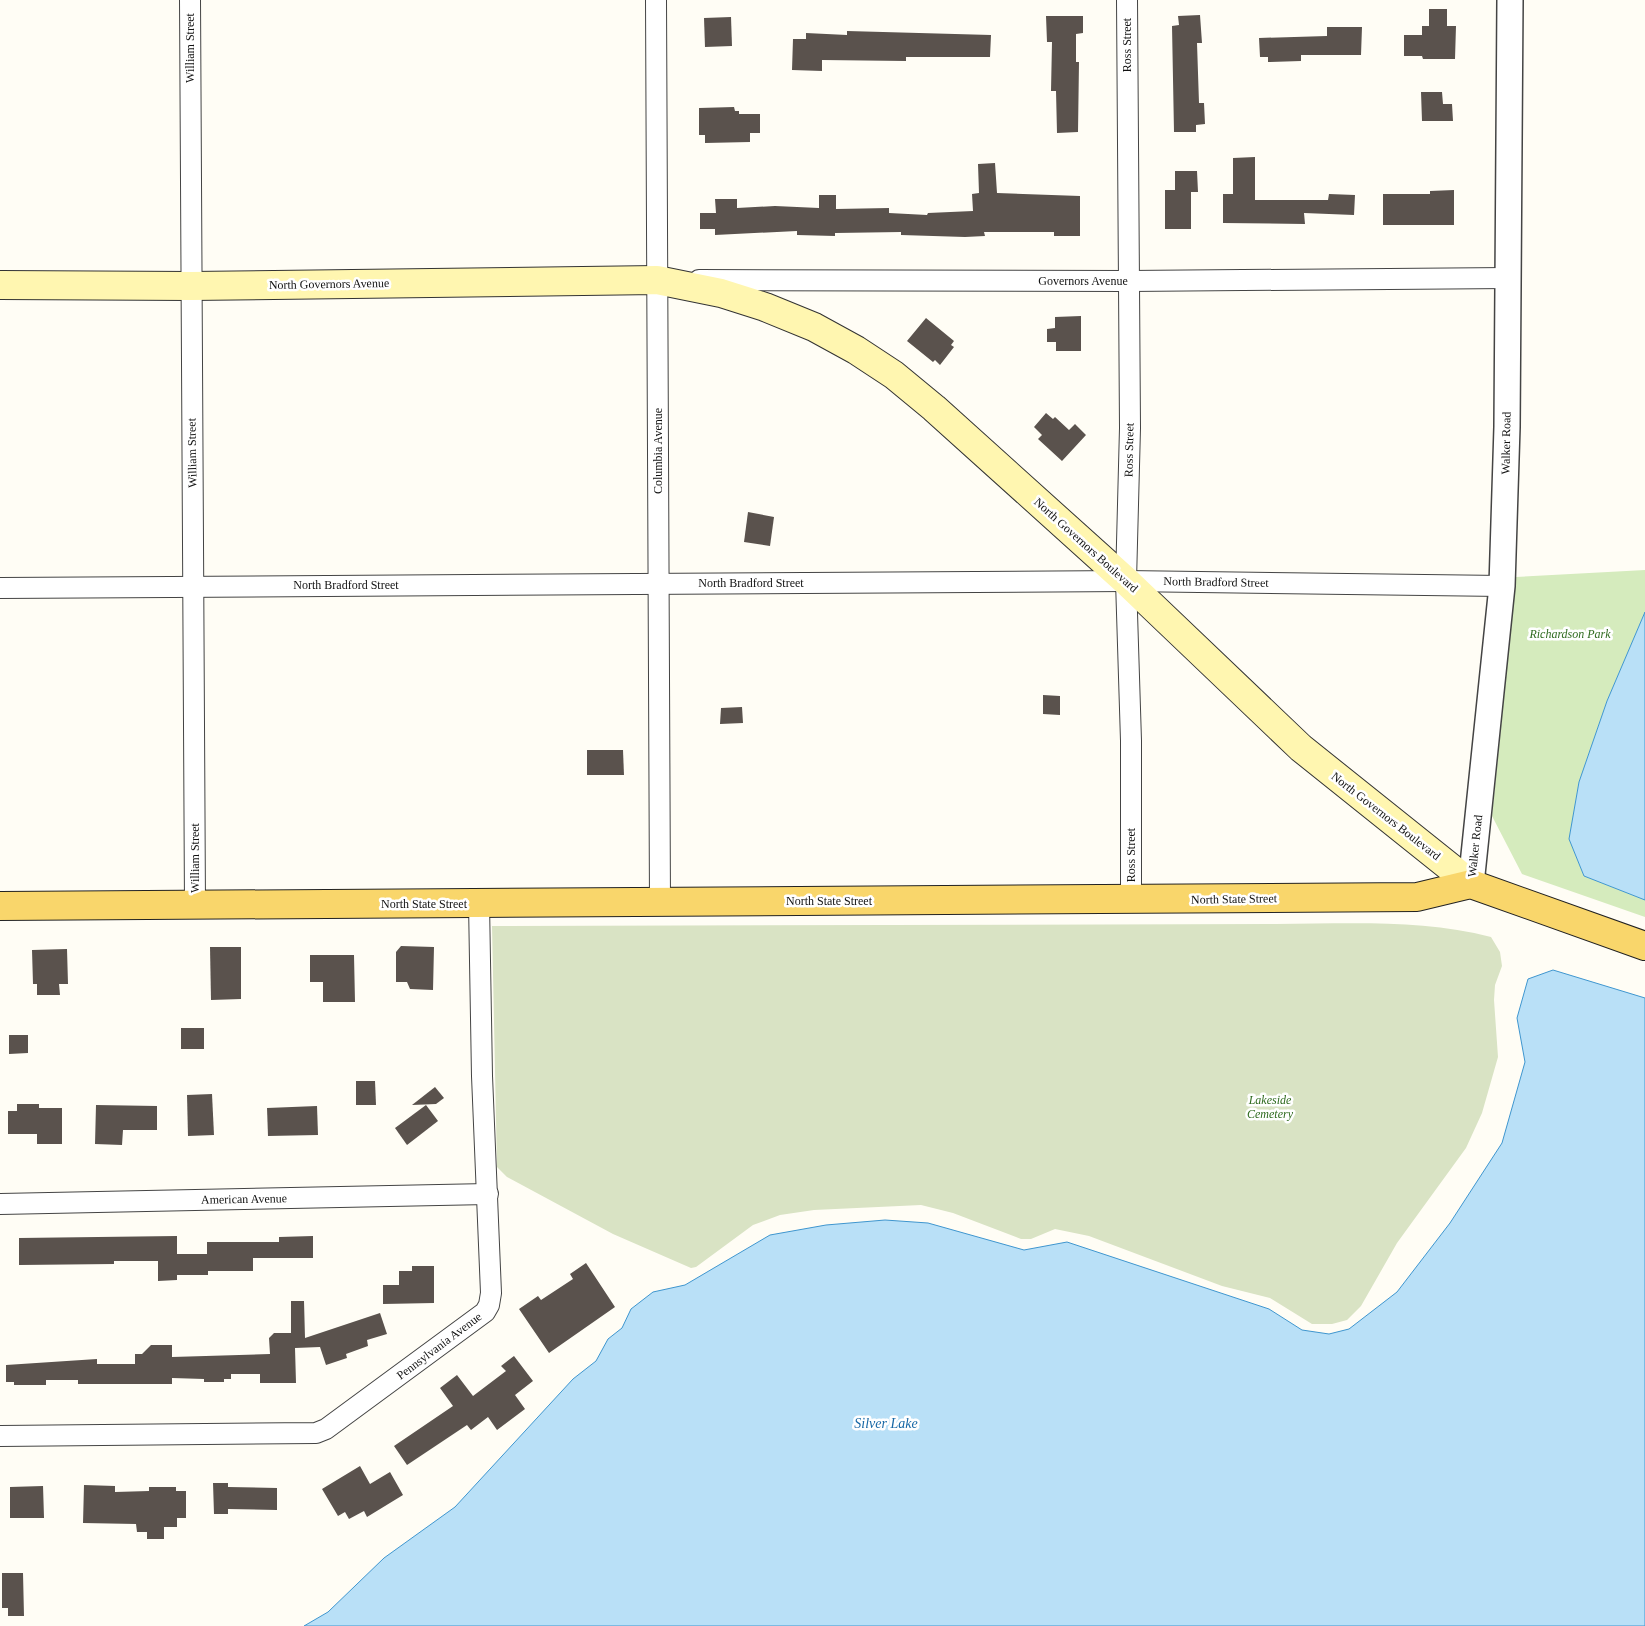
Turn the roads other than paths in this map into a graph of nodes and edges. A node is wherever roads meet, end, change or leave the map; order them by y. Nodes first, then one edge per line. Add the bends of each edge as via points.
1 (190, 0) edge
2 (656, 0) edge
3 (1127, 0) edge
4 (1510, 0) edge
5 (1508, 278) junction
6 (657, 280) junction
7 (1129, 281) junction
8 (0, 285) edge
9 (191, 286) junction
10 (1126, 581) junction
11 (658, 583) junction
12 (194, 586) junction
13 (1502, 586) junction
14 (0, 588) edge
15 (1471, 884) junction
16 (1131, 900) junction
17 (660, 902) junction
18 (479, 903) junction
19 (0, 906) edge
20 (195, 906) junction
21 (1645, 946) edge
22 (488, 1194) junction
23 (0, 1204) edge
24 (0, 1436) edge

1 - 9 street, William Street
2 - 6 street, Columbia Avenue
3 - 7 street, Ross Street
4 - 5 street, Walker Road
5 - 7 street, Governors Avenue
5 - 13 street, Walker Road
6 - 7 street, Governors Avenue
6 - 9 main road, North Governors Avenue
6 - 10 main road, North Governors Boulevard via 721,293 765,307 814,327 894,374
6 - 11 street, Columbia Avenue
7 - 10 street, Ross Street
8 - 9 main road, North Governors Avenue
9 - 12 street, William Street
10 - 11 street, North Bradford Street
10 - 13 street, North Bradford Street
10 - 15 main road, North Governors Boulevard via 1301,748
10 - 16 street, Ross Street via 1131,740
11 - 12 street, North Bradford Street
11 - 17 street, Columbia Avenue
12 - 14 street, North Bradford Street
12 - 20 street, William Street
13 - 15 street, Walker Road
15 - 16 main road, North State Street via 1417,897
15 - 21 main road
16 - 17 main road, North State Street
17 - 18 main road, North State Street
18 - 20 main road, North State Street
18 - 22 street, Pennsylvania Avenue
19 - 20 main road, North State Street
22 - 23 street, American Avenue
22 - 24 street, Pennsylvania Avenue via 489,1306 326,1429 304,1435

